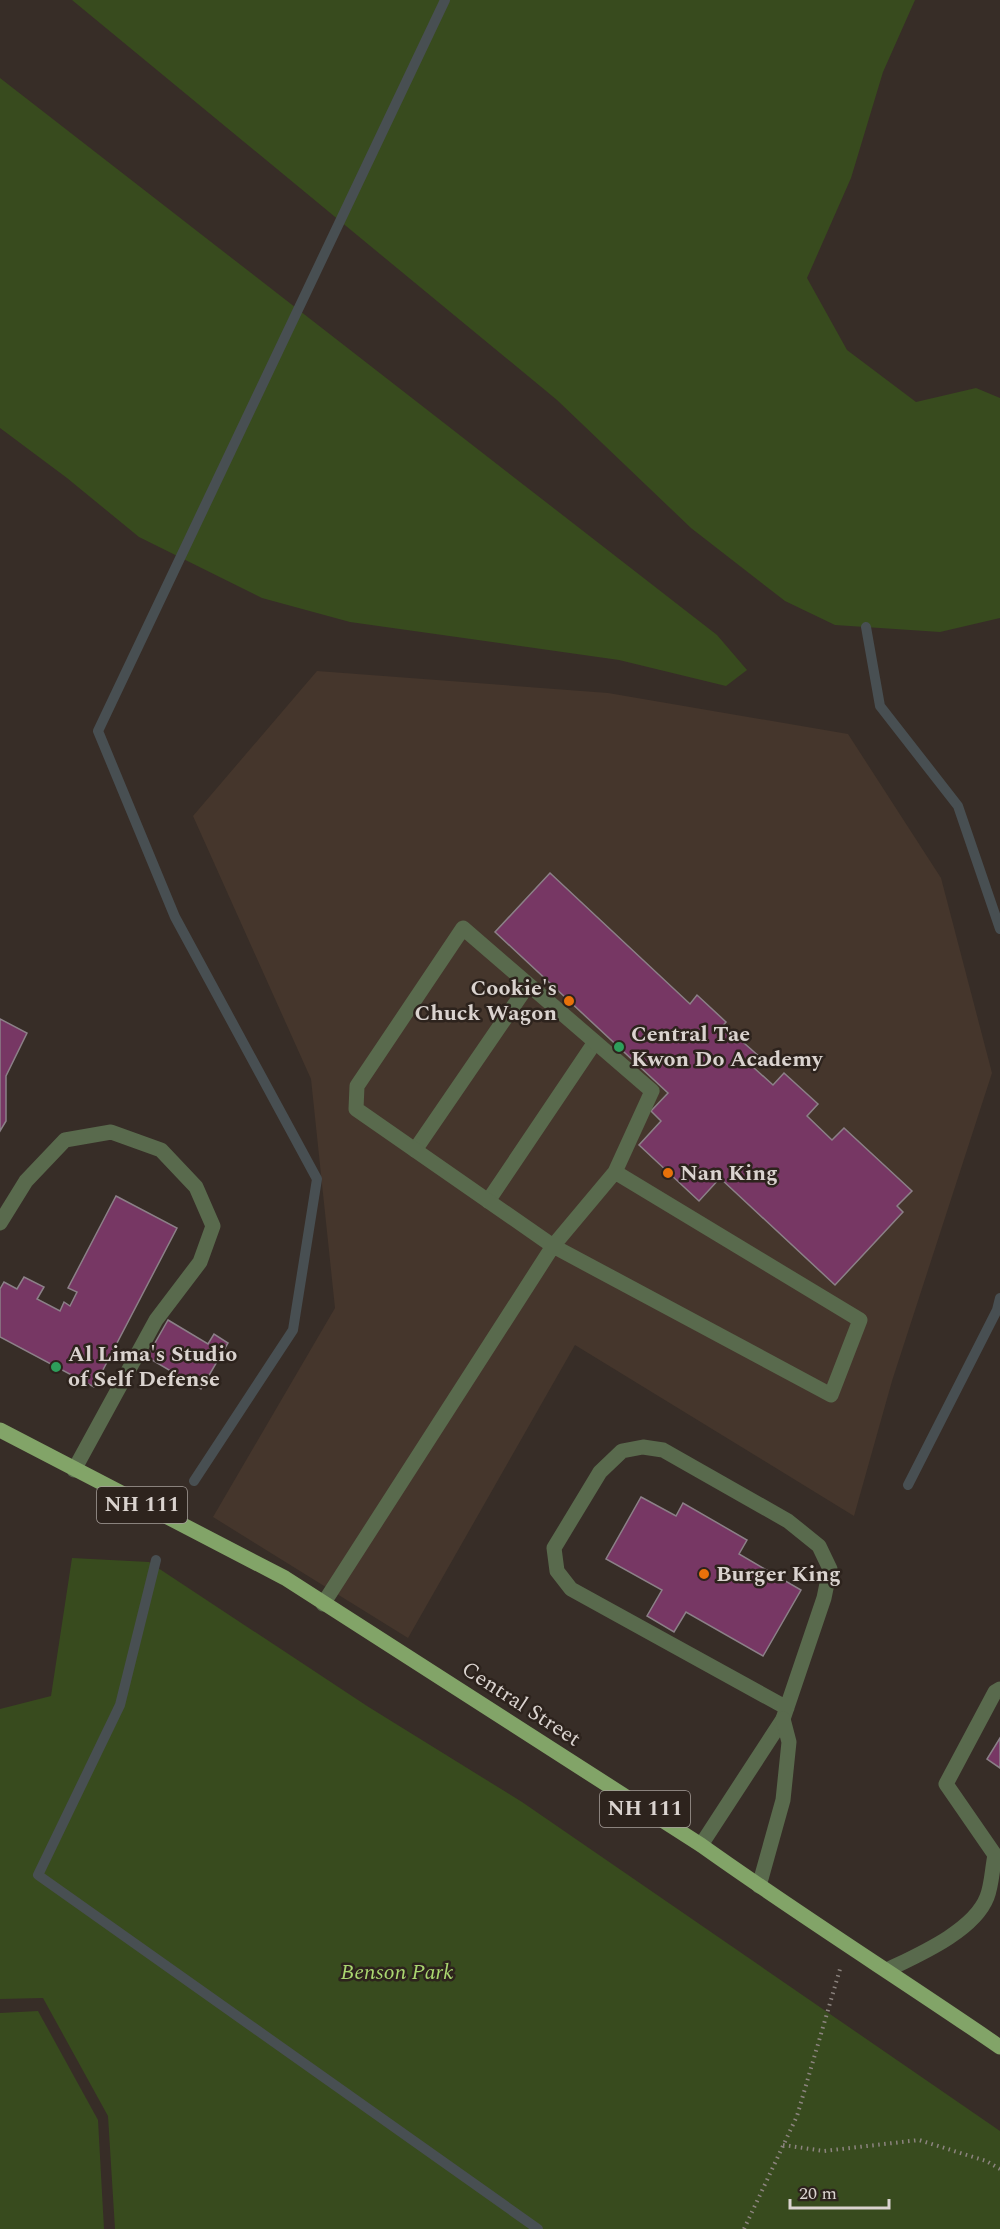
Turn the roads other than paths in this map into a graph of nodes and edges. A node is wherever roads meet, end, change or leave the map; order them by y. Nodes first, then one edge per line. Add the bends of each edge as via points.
1 (528, 985) junction
2 (595, 1042) junction
3 (415, 1150) junction
4 (615, 1172) junction
5 (488, 1201) junction
6 (0, 1223) edge
7 (553, 1246) junction
8 (0, 1430) edge
9 (74, 1470) junction
10 (323, 1604) junction
11 (1000, 1689) edge
12 (785, 1713) junction
13 (701, 1845) junction
14 (997, 1856) edge
15 (759, 1886) junction
16 (887, 1970) junction
17 (1000, 2047) edge

1 - 2 lane
1 - 3 lane
1 - 3 lane via 463,928 357,1086 356,1109
2 - 4 lane via 652,1091
2 - 5 lane
3 - 5 lane
4 - 7 lane
4 - 7 lane via 861,1320 831,1395
5 - 7 lane
6 - 9 lane via 26,1181 65,1140 111,1132 161,1150 196,1187 213,1226 200,1262 156,1320
7 - 10 lane
8 - 9 main road, Central Street / NH 111
9 - 10 main road, Central Street / NH 111 via 285,1578
10 - 13 main road, Central Street / NH 111
11 - 14 lane via 946,1784
12 - 12 lane via 571,1589 557,1571 554,1548 600,1472 622,1451 643,1447 663,1450 788,1521 819,1546 830,1569
12 - 13 lane
12 - 15 lane via 789,1742 783,1800
13 - 15 main road, Central Street / NH 111
14 - 16 lane via 987,1898 974,1916 939,1946
15 - 16 main road, Central Street / NH 111
16 - 17 main road, Central Street / NH 111

